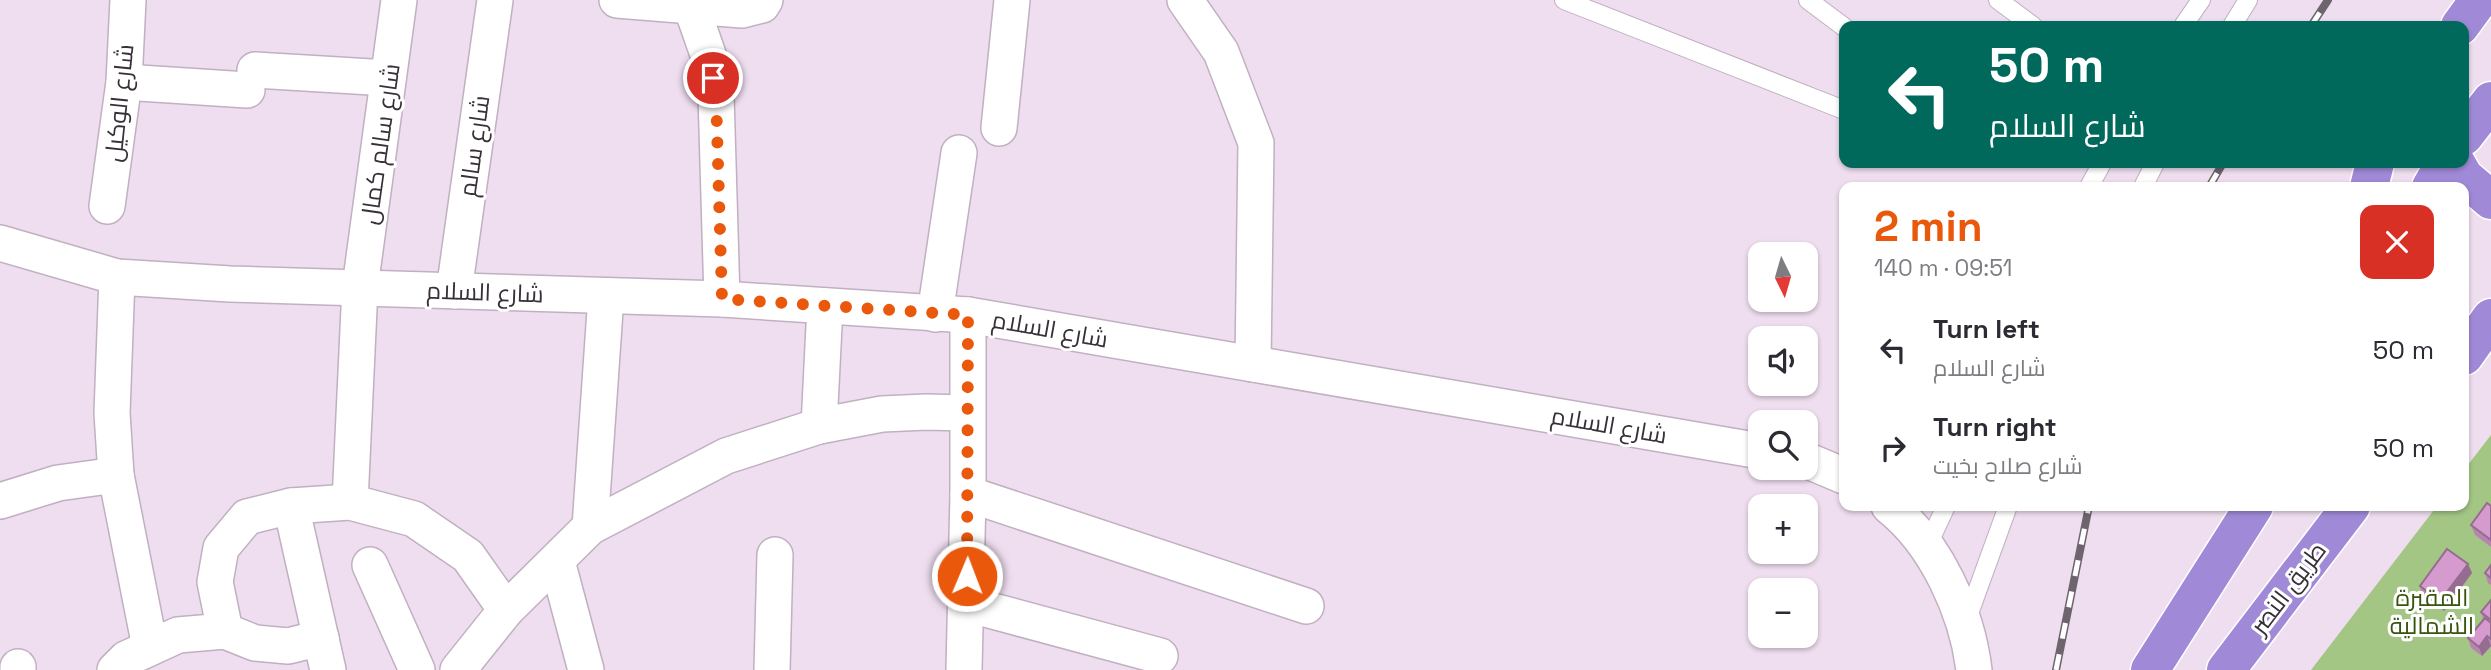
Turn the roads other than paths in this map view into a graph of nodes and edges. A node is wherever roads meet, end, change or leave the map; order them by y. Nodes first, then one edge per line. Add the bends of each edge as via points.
1 (126, 0) edge
2 (399, 0) edge
3 (495, 0) edge
4 (617, 0) edge
5 (765, 0) edge
6 (1012, 0) edge
7 (1185, 0) edge
8 (1564, 0) edge
9 (1808, 0) edge
10 (1998, 0) edge
11 (2201, 0) edge
12 (2248, 0) edge
13 (2479, 0) edge
14 (690, 3) edge
15 (2026, 21) edge
16 (2186, 21) edge
17 (2235, 21) edge
18 (2464, 21) edge
19 (1839, 23) edge
20 (388, 78) junction
21 (124, 82) junction
22 (2491, 101) edge
23 (1839, 108) edge
24 (999, 128) dead end
25 (2469, 130) edge
26 (959, 153) dead end
27 (2459, 168) edge
28 (2491, 200) edge
29 (107, 206) dead end
30 (0, 243) edge
31 (117, 277) junction
32 (360, 287) junction
33 (454, 291) junction
34 (606, 296) junction
35 (722, 299) junction
36 (825, 306) junction
37 (951, 315) junction
38 (1253, 364) junction
39 (967, 414) junction
40 (819, 426) junction
41 (1748, 449) edge
42 (1818, 465) edge
43 (1839, 474) edge
44 (117, 475) junction
45 (968, 494) junction
46 (0, 501) edge
47 (350, 502) junction
48 (291, 506) junction
49 (1894, 511) edge
50 (1944, 511) edge
51 (2006, 511) edge
52 (2251, 511) edge
53 (2347, 511) edge
54 (590, 527) junction
55 (1927, 547) junction
56 (775, 555) dead end
57 (557, 562) junction
58 (370, 565) dead end
59 (967, 604) junction
60 (1306, 606) dead end
61 (506, 610) junction
62 (1965, 622) junction
63 (225, 631) junction
64 (150, 647) junction
65 (324, 654) edge
66 (1160, 656) dead end
67 (115, 670) edge
68 (418, 670) edge
69 (458, 670) edge
70 (586, 670) edge
71 (772, 670) edge
72 (964, 670) edge
73 (1975, 670) edge
74 (2150, 670) edge
75 (2226, 670) edge

1 - 21 street, شارع الوكيل
2 - 20 street, شارع سالم كمال
3 - 33 street, شارع سالم
4 - 14 street
5 - 14 street via 742,10
6 - 24 street
7 - 38 street via 1221,52 1256,143
8 - 23 lane
9 - 19 lane
10 - 15 lane
11 - 16 lane
12 - 17 lane
13 - 18 highway
14 - 35 street via 710,60 716,95
20 - 21 street
20 - 32 street, شارع سالم كمال
21 - 29 street, شارع الوكيل
22 - 25 highway
26 - 37 street
27 - 28 highway
30 - 31 street, شارع السلام
31 - 32 street, شارع السلام
31 - 44 street via 112,413
32 - 33 street, شارع السلام
32 - 47 street, شارع سالم كمال
33 - 34 street, شارع السلام
34 - 35 street, شارع السلام
34 - 54 street
35 - 36 street, شارع السلام
36 - 37 street, شارع السلام
36 - 40 street
37 - 38 street, شارع السلام
37 - 39 street
38 - 41 street, شارع السلام
39 - 40 street via 882,414
39 - 45 street
40 - 54 street via 726,456
42 - 43 street
44 - 46 street via 58,483
44 - 64 street
45 - 59 street
45 - 60 street
47 - 48 street
47 - 61 street via 414,519 468,556
48 - 63 street via 247,517 222,548 215,582
48 - 65 street
49 - 55 street
50 - 55 lane
51 - 62 lane
52 - 74 highway
53 - 75 highway, طريق النصر
54 - 57 street
55 - 62 street
56 - 71 street
57 - 61 street
57 - 70 street
58 - 68 street
59 - 66 street
59 - 72 street
61 - 69 street
62 - 73 street
63 - 64 street via 178,635
63 - 65 street via 255,643
64 - 67 street

